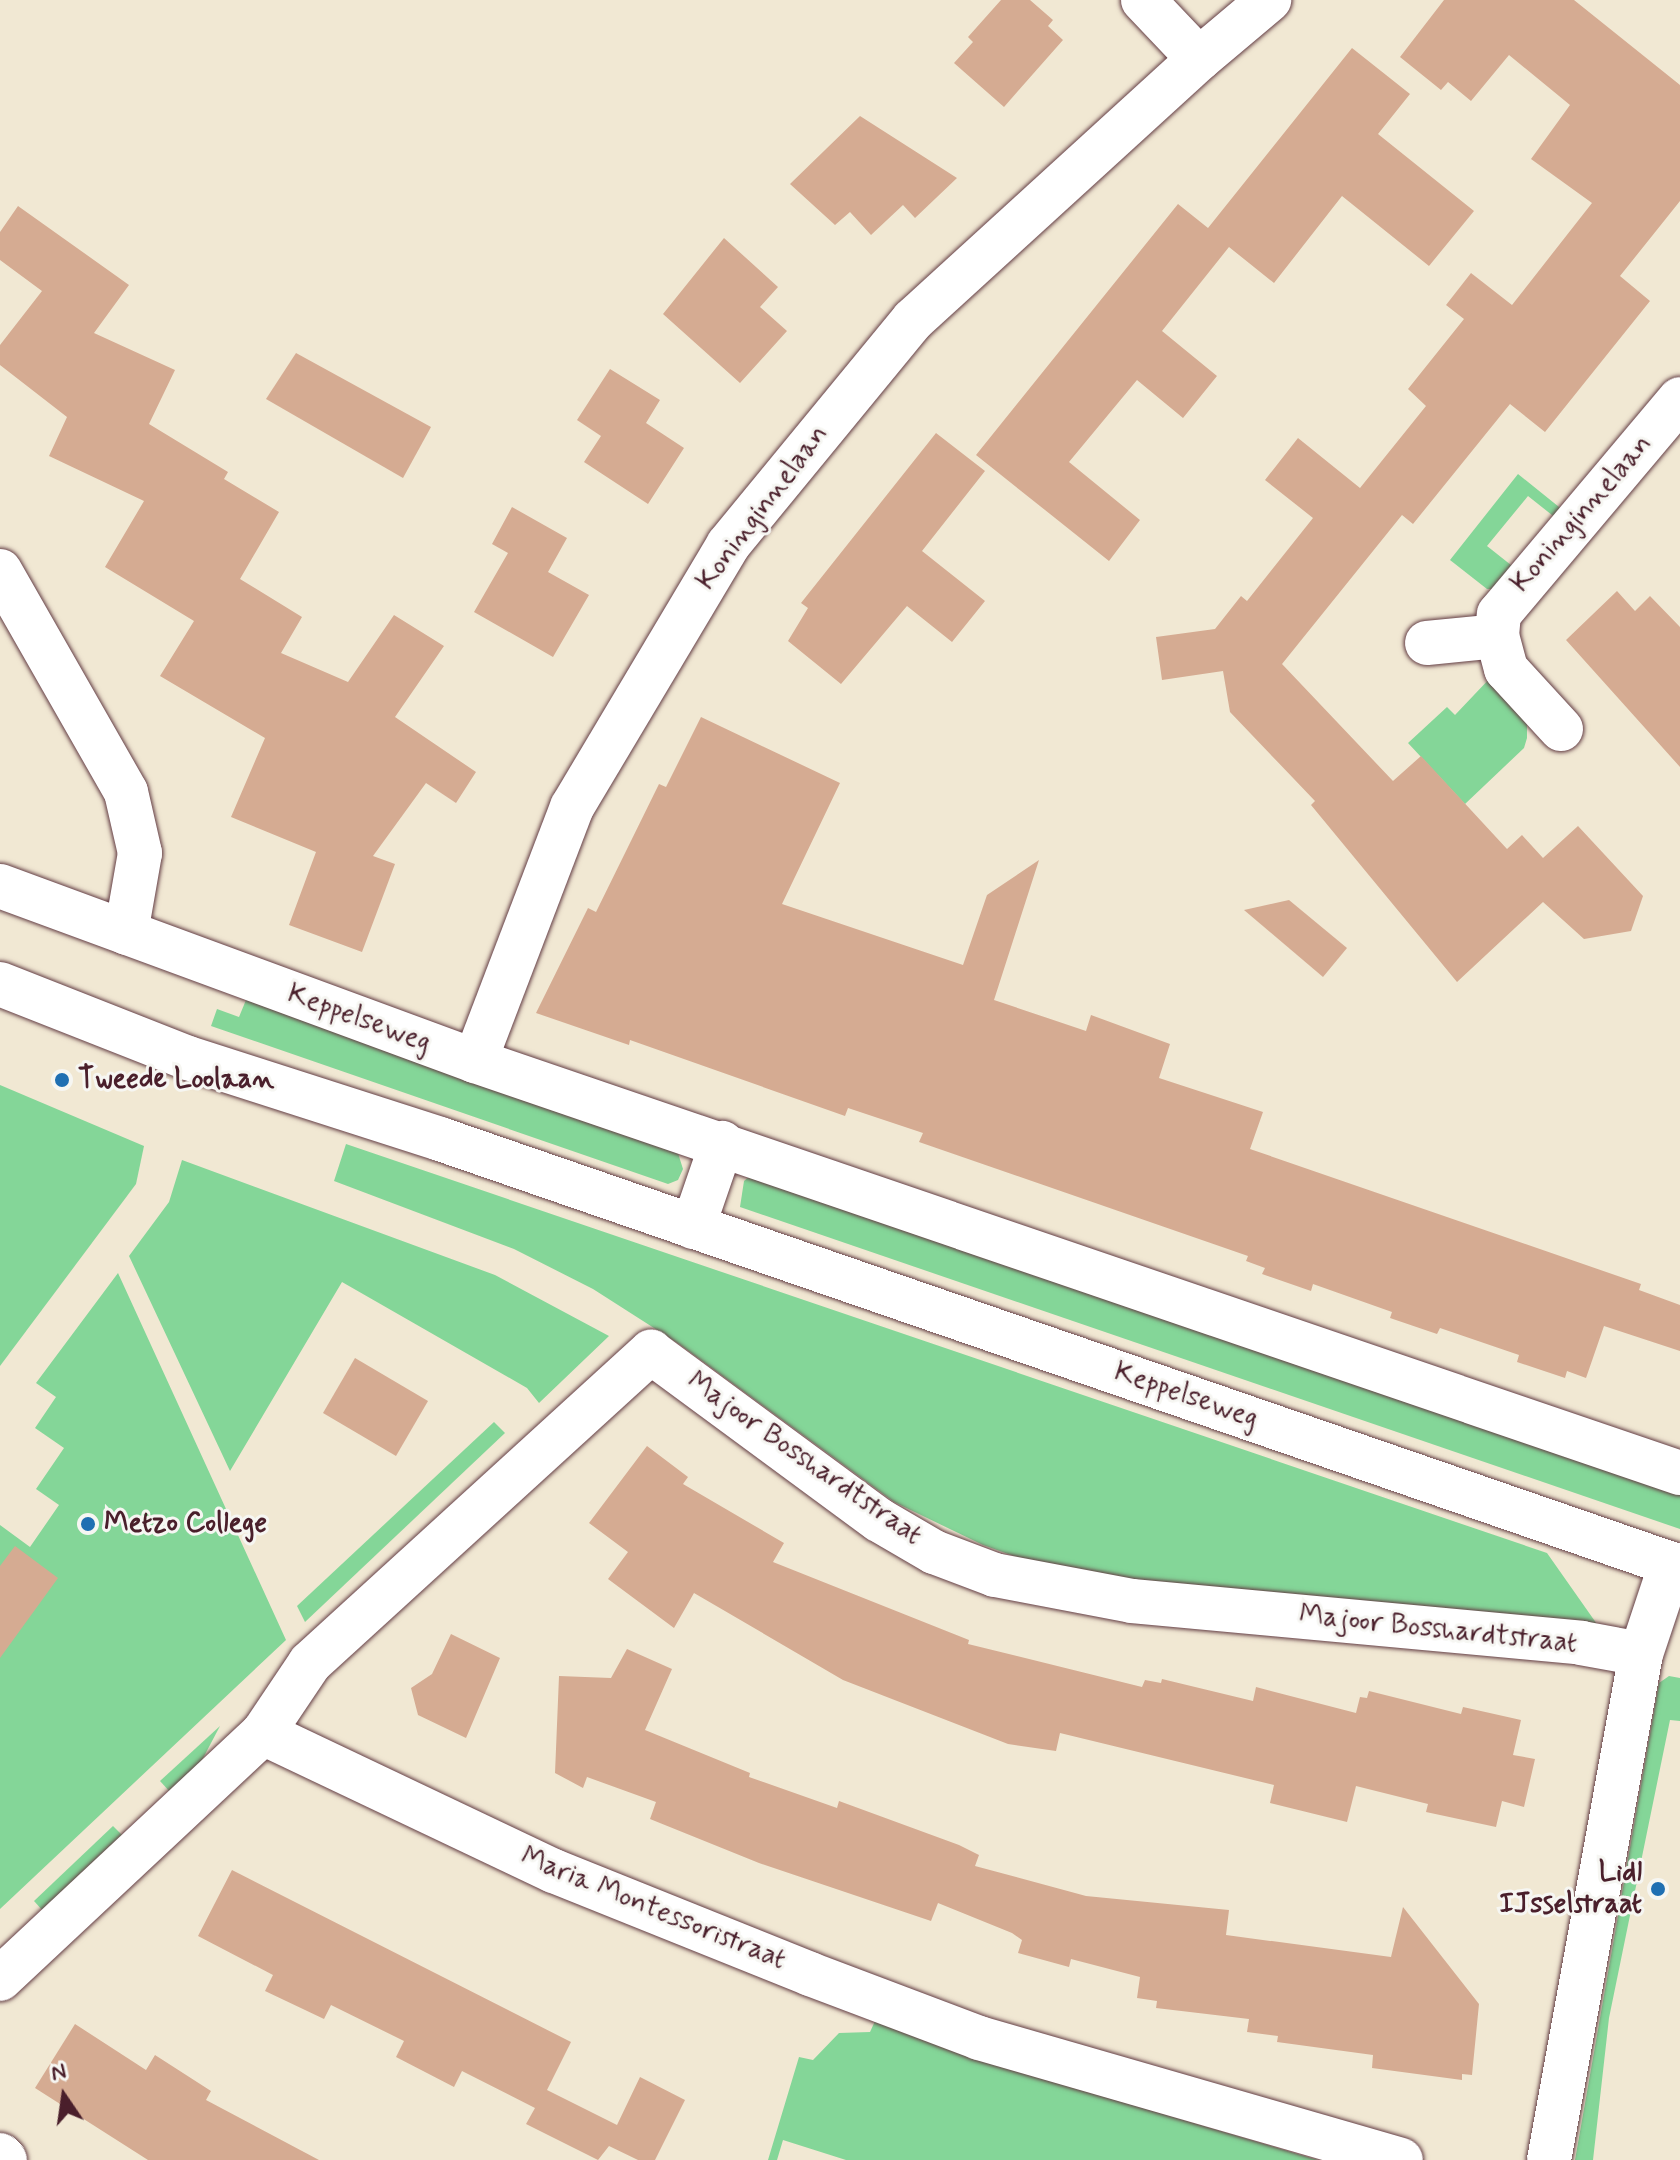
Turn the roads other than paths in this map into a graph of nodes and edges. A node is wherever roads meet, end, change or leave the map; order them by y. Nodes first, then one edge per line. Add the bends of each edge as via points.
1 (1143, 0) edge
2 (1269, 0) edge
3 (1199, 59) junction
4 (1680, 399) edge
5 (0, 571) edge
6 (1497, 636) junction
7 (1427, 643) dead end
8 (1561, 729) dead end
9 (0, 886) edge
10 (126, 933) junction
11 (0, 984) edge
12 (475, 1061) junction
13 (722, 1143) junction
14 (693, 1227) junction
15 (1680, 1473) edge
16 (1676, 1565) edge
17 (1641, 1654) junction
18 (263, 1733) junction
19 (0, 1979) edge
20 (0, 2155) edge
21 (5, 2160) edge
22 (1401, 2160) edge
23 (1549, 2160) edge

1 - 3 street
2 - 3 street, Koninginnelaan
3 - 12 street, Koninginnelaan via 913,320 728,545 572,807
4 - 6 street, Koninginnelaan via 1509,598 1499,614
5 - 10 street via 126,792 140,853
6 - 7 street
6 - 8 street via 1506,669
9 - 10 street, Keppelseweg
10 - 12 street, Keppelseweg
11 - 14 street, Keppelseweg via 188,1058
12 - 13 street, Keppelseweg
13 - 14 street
13 - 15 street, Keppelseweg
14 - 16 street, Keppelseweg
16 - 17 street
17 - 18 street, Majoor Bosshardtstraat via 1581,1643 1132,1601 995,1575 934,1552 879,1520 651,1352 310,1663
17 - 23 street
18 - 19 street
18 - 22 street, Maria Montessoristraat via 554,1871 979,2038
20 - 21 street

